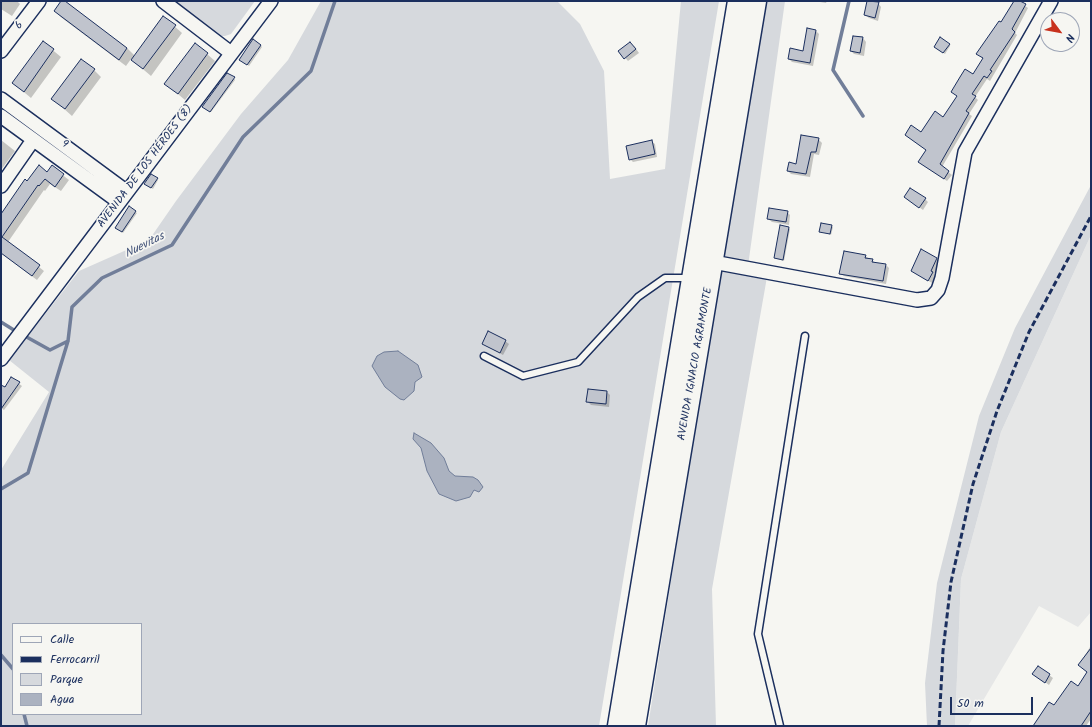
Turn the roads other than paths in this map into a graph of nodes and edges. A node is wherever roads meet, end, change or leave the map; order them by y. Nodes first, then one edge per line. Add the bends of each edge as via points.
1 (39, 1) edge
2 (163, 1) edge
3 (271, 1) edge
4 (738, 1) edge
5 (756, 1) edge
6 (1051, 1) edge
7 (1, 51) edge
8 (231, 53) junction
9 (1, 99) edge
10 (1, 116) edge
11 (33, 140) junction
12 (1, 186) edge
13 (123, 197) junction
14 (704, 275) junction
15 (805, 336) dead end
16 (484, 356) dead end
17 (1, 359) edge
18 (618, 726) edge
19 (635, 726) edge
20 (780, 726) edge

1 - 7 street, 6
2 - 8 street
3 - 8 street, AVENIDA DE LOS HÉROES (8)
4 - 14 main road, AVENIDA IGNACIO AGRAMONTE
5 - 14 main road, AVENIDA IGNACIO AGRAMONTE
6 - 14 street via 965,152 942,278 938,290 930,298 917,300
8 - 13 street, AVENIDA DE LOS HÉROES (8)
9 - 13 street, 9
10 - 11 street, 9
11 - 12 street
11 - 13 street, 9
13 - 17 street, AVENIDA DE LOS HÉROES (8)
14 - 16 lane via 664,278 638,297 578,362 523,376
14 - 18 main road, AVENIDA IGNACIO AGRAMONTE
14 - 19 main road, AVENIDA IGNACIO AGRAMONTE
15 - 20 lane via 758,634

